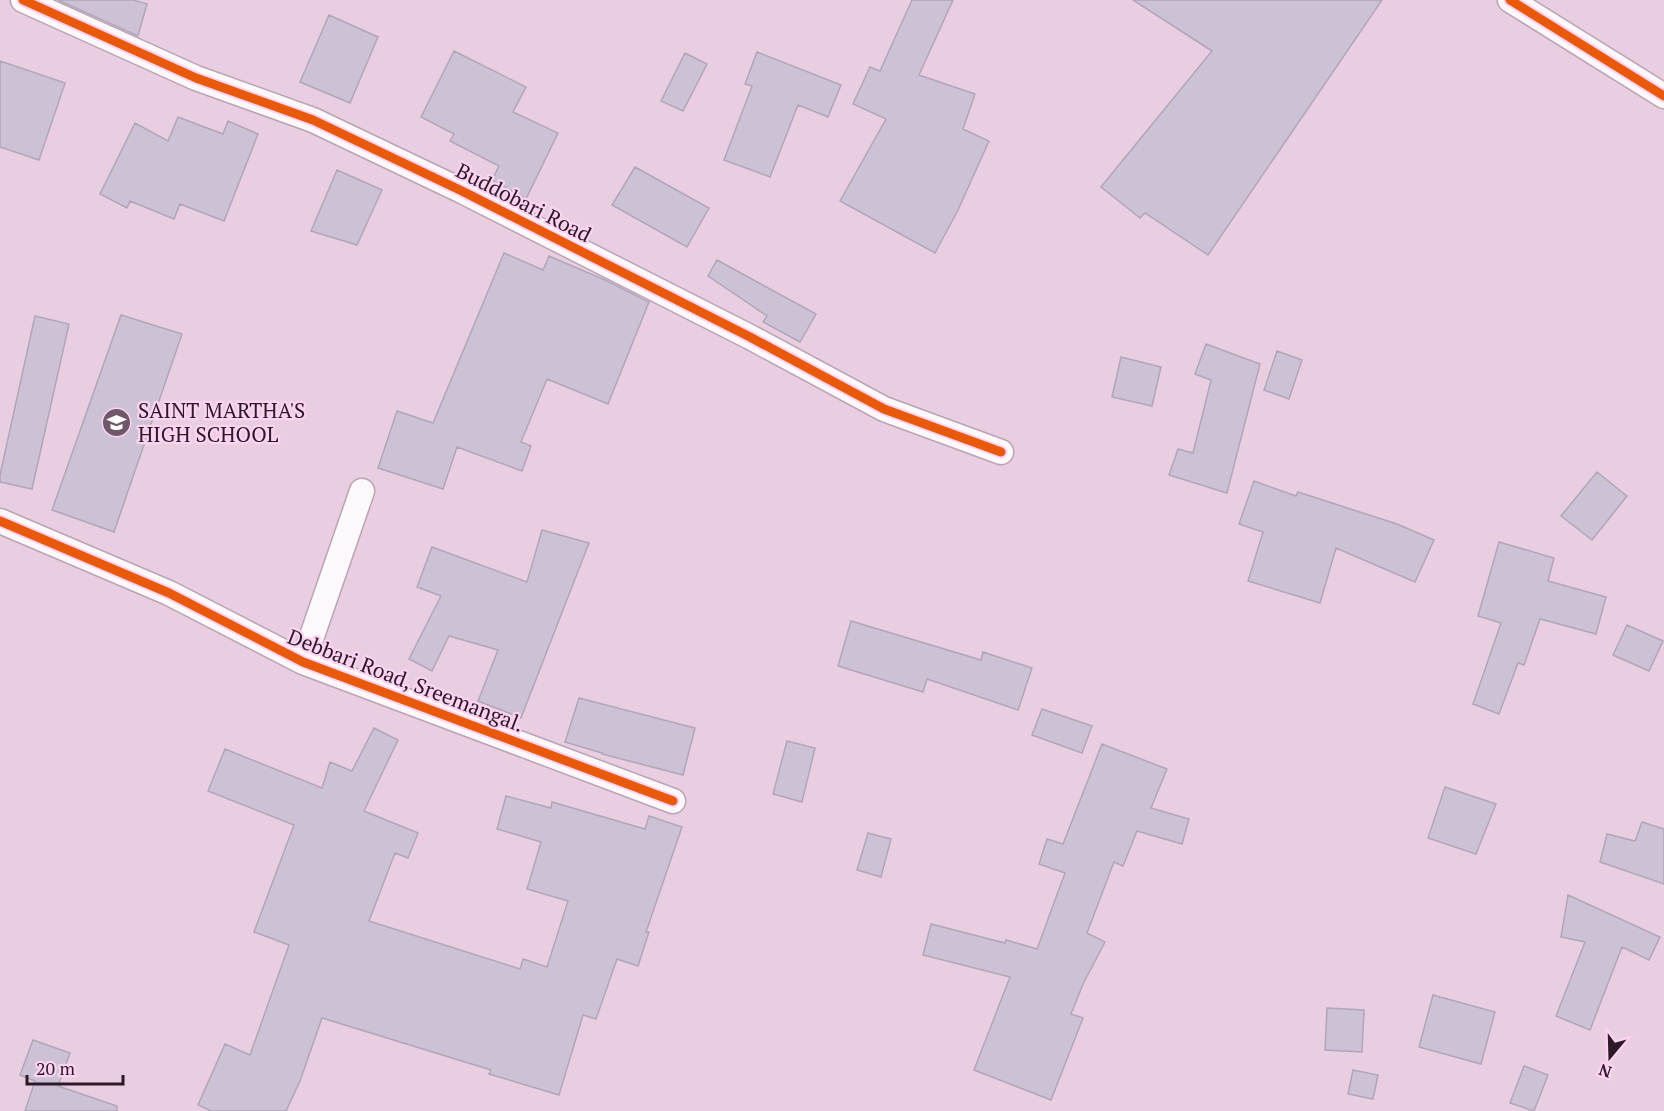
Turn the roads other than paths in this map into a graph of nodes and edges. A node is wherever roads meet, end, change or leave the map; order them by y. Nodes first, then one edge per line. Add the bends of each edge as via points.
1 (22, 0) edge
2 (1510, 0) edge
3 (1664, 96) edge
4 (1001, 452) dead end
5 (362, 491) dead end
6 (0, 521) edge
7 (303, 662) junction
8 (673, 801) dead end

1 - 4 street, Buddobari Road via 196,78 313,120 494,207 884,409
2 - 3 street
5 - 7 street
6 - 7 street, Debbari Road, Sreemangal. via 169,593
7 - 8 street, Debbari Road, Sreemangal.

